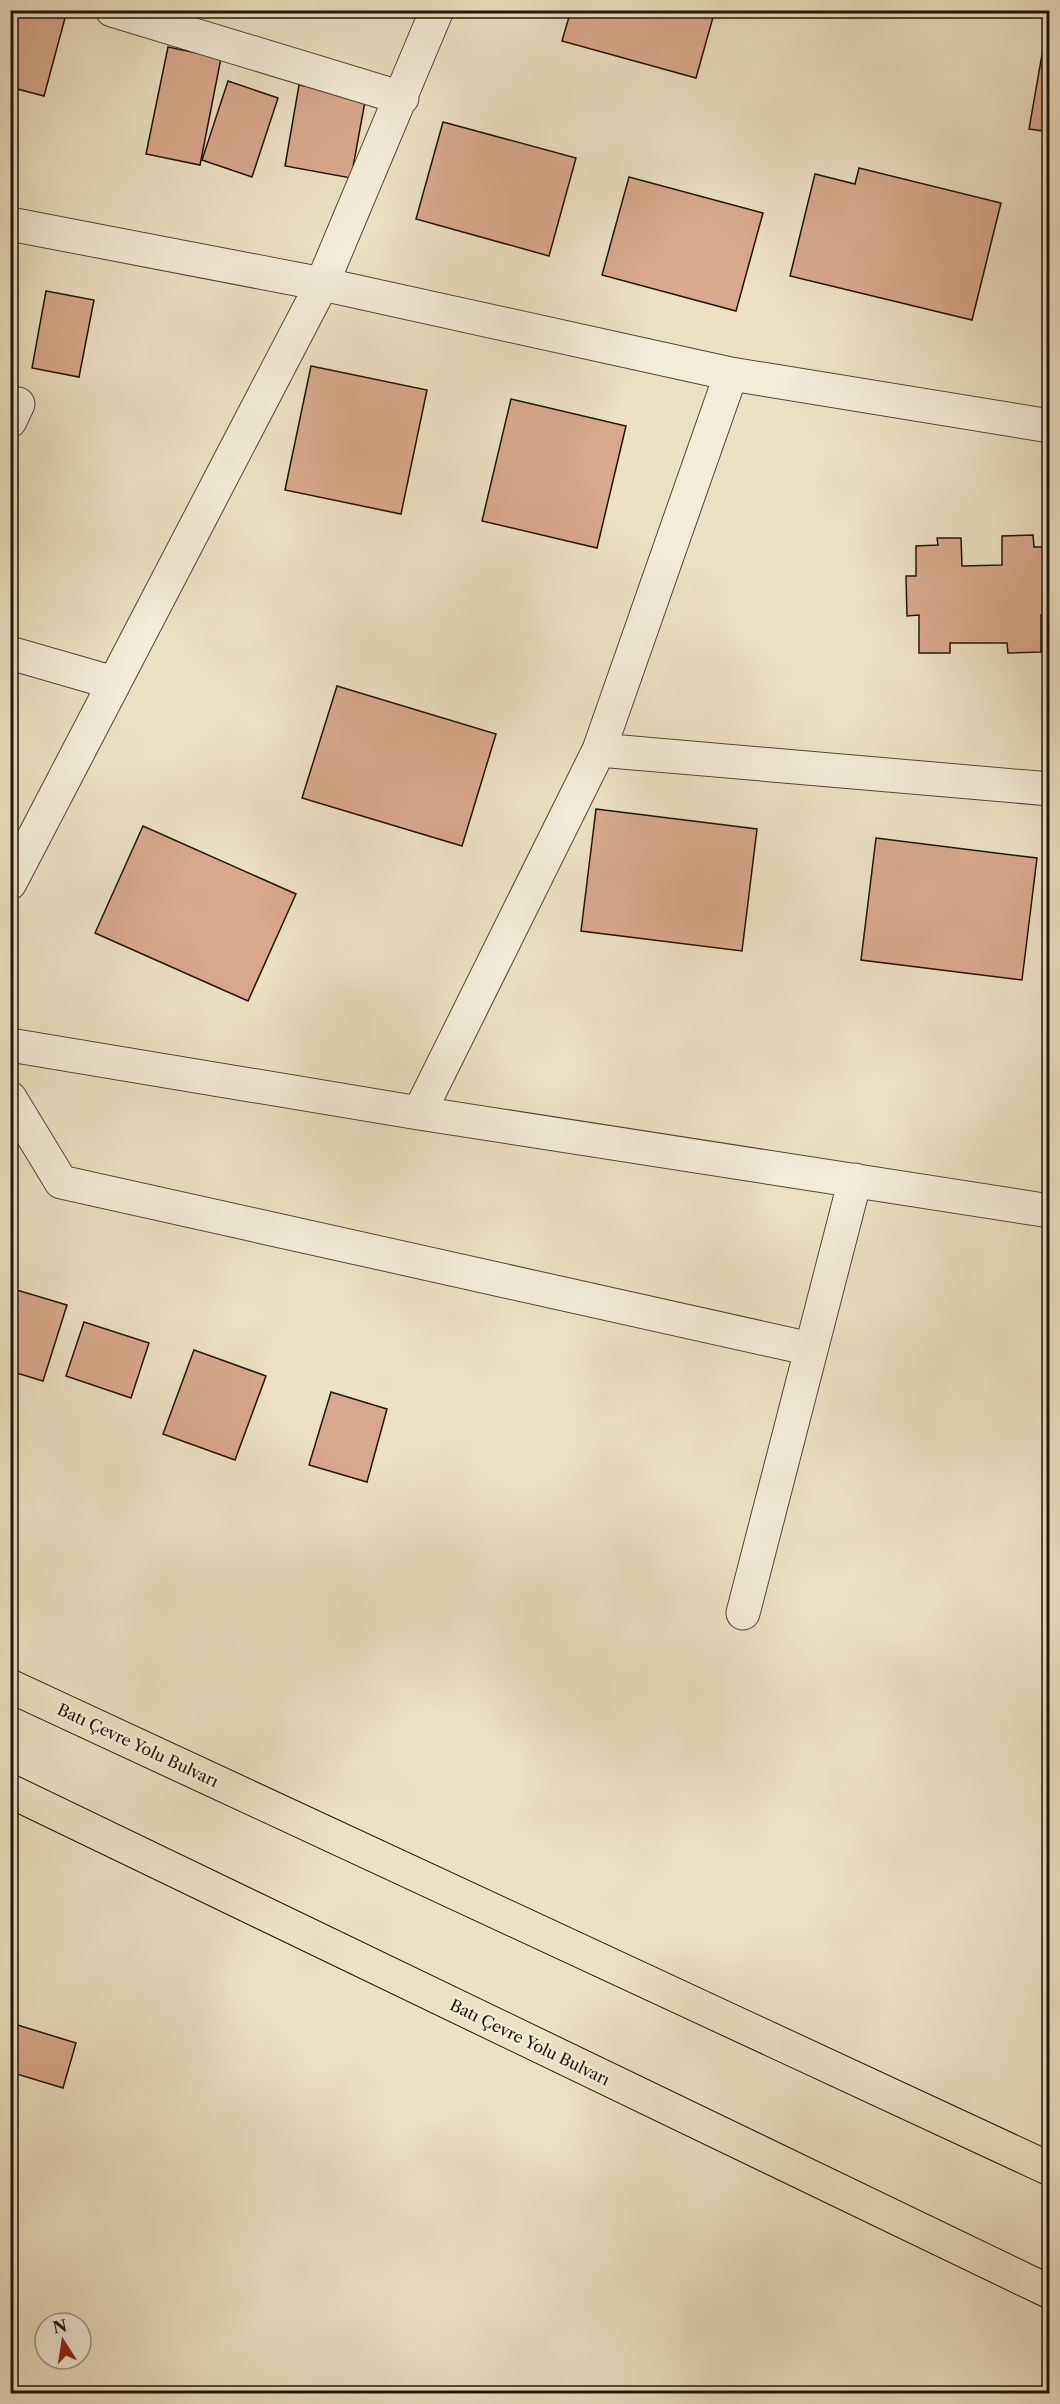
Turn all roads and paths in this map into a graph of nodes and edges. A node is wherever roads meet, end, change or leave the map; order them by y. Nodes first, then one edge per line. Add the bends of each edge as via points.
1 (112, 10) edge
2 (436, 10) edge
3 (402, 98) junction
4 (10, 224) edge
5 (322, 284) junction
6 (731, 374) junction
7 (1050, 426) edge
8 (10, 652) edge
9 (114, 683) junction
10 (599, 750) junction
11 (1050, 789) edge
12 (10, 883) edge
13 (10, 1045) edge
14 (10, 1098) edge
15 (419, 1113) junction
16 (855, 1180) junction
17 (1050, 1211) edge
18 (811, 1349) junction
19 (743, 1613) dead end
20 (10, 1686) edge
21 (10, 1791) edge
22 (1050, 2169) edge
23 (1050, 2292) edge

1 - 3 street
2 - 3 street
3 - 5 street
4 - 5 street
5 - 6 street
5 - 9 street
6 - 7 street
6 - 10 street
8 - 9 street
9 - 12 street
10 - 11 street
10 - 15 street
13 - 15 street
14 - 18 street via 61,1182
15 - 16 street
16 - 17 street
16 - 18 street
18 - 19 street
20 - 22 highway, Batı Çevre Yolu Bulvarı
21 - 23 highway, Batı Çevre Yolu Bulvarı

